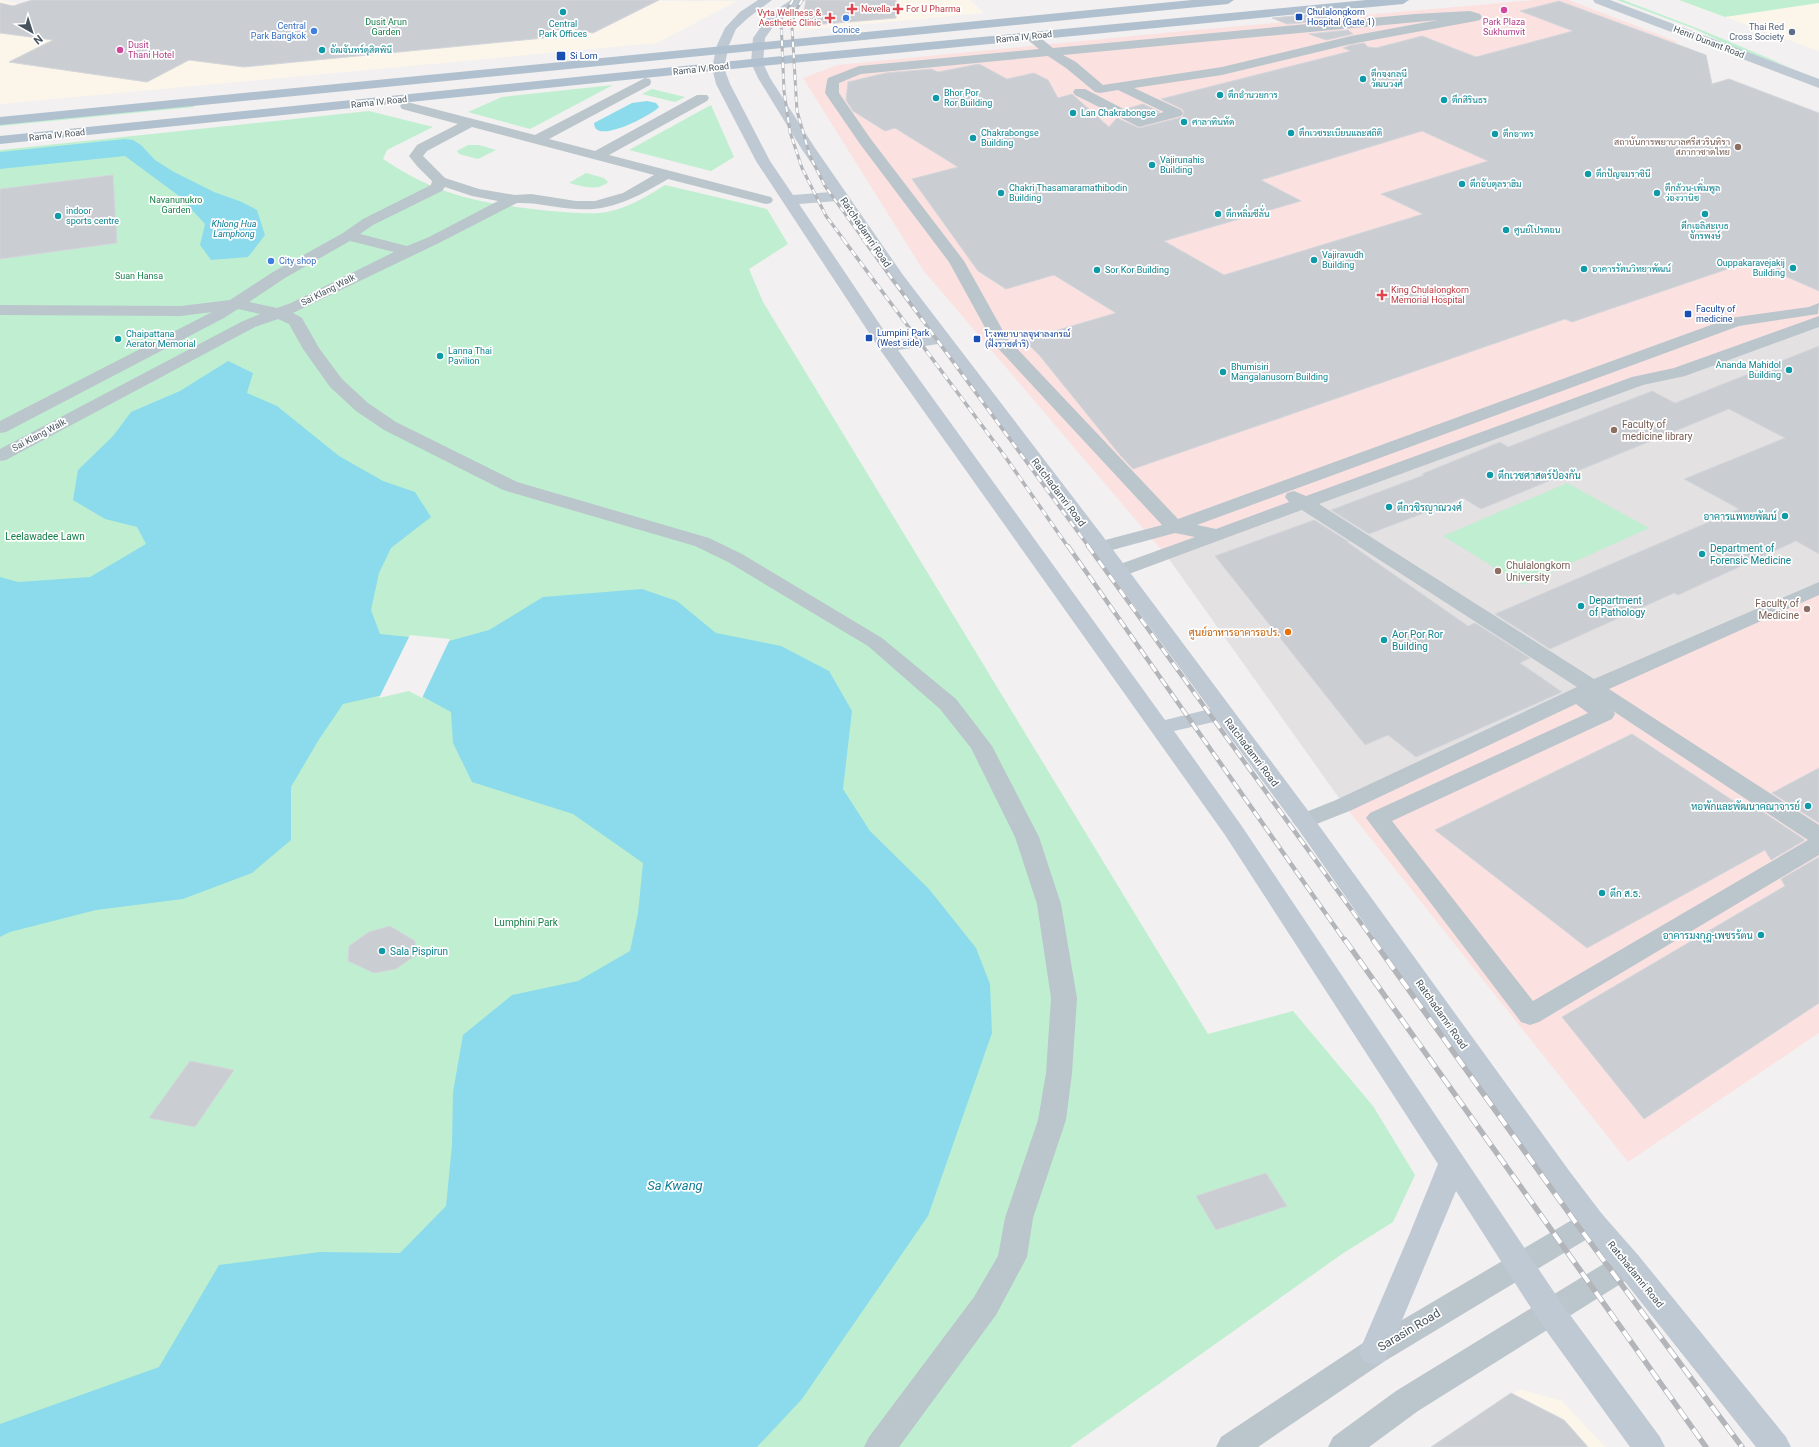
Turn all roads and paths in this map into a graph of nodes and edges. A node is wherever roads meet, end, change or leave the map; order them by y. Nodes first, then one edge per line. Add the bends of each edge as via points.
1 (766, 0) edge
2 (799, 0) edge
3 (1190, 0) edge
4 (1228, 0) edge
5 (1324, 0) edge
6 (1403, 0) edge
7 (1599, 0) edge
8 (1383, 2) junction
9 (1404, 19) junction
10 (1029, 36) junction
11 (759, 42) junction
12 (723, 45) junction
13 (1050, 52) junction
14 (757, 63) junction
15 (718, 68) junction
16 (1816, 81) edge
17 (645, 82) dead end
18 (291, 84) junction
19 (1122, 86) junction
20 (1080, 92) dead end
21 (702, 98) dead end
22 (407, 106) dead end
23 (298, 110) junction
24 (0, 113) edge
25 (0, 120) edge
26 (470, 123) junction
27 (0, 131) edge
28 (0, 140) edge
29 (536, 140) junction
30 (596, 156) junction
31 (666, 174) junction
32 (440, 182) junction
33 (841, 196) junction
34 (515, 199) junction
35 (766, 200) dead end
36 (789, 200) junction
37 (348, 236) junction
38 (408, 252) junction
39 (235, 304) junction
40 (1819, 308) edge
41 (0, 310) edge
42 (278, 313) junction
43 (1749, 320) junction
44 (1819, 321) edge
45 (1781, 334) junction
46 (942, 338) junction
47 (887, 347) junction
48 (1657, 350) junction
49 (1691, 368) junction
50 (1, 427) edge
51 (40, 435) junction
52 (0, 456) edge
53 (1280, 488) junction
54 (1303, 503) junction
55 (1175, 526) junction
56 (1217, 535) junction
57 (1101, 547) junction
58 (1119, 571) junction
59 (1819, 588) edge
60 (1586, 692) junction
61 (1223, 713) junction
62 (1159, 728) junction
63 (1304, 822) junction
64 (1819, 836) edge
65 (1819, 844) edge
66 (1452, 1164) junction
67 (1592, 1222) junction
68 (1628, 1264) junction
69 (1519, 1265) junction
70 (1551, 1313) junction
71 (1374, 1352) junction
72 (880, 1447) edge
73 (1232, 1447) edge
74 (1344, 1447) edge
75 (1649, 1447) edge
76 (1775, 1447) edge

1 - 12 main road via 738,19
2 - 11 main road via 774,17
3 - 11 main road
4 - 25 main road, Rama IV Road
5 - 27 main road, Rama IV Road
6 - 8 main road, Rama IV Road
7 - 16 main road, Henri Dunant Road
8 - 9 street
8 - 10 main road, Rama IV Road
9 - 13 street
9 - 19 street via 1470,15 1476,17 1352,40 1222,72
10 - 13 street
10 - 14 main road, Rama IV Road
11 - 12 main road
11 - 14 main road
12 - 15 main road
12 - 18 main road
13 - 19 street via 1071,65 1100,89
13 - 55 street via 859,70 833,81 832,93 869,147 956,261 1000,340
14 - 15 main road, Rama IV Road
14 - 33 main road, Ratchadamri Road via 764,78
15 - 23 main road, Rama IV Road
15 - 36 main road via 723,84 764,161
17 - 29 street
18 - 23 main road via 312,89 316,94 316,101
18 - 24 main road
19 - 20 street via 1176,113 1139,123
21 - 30 street
22 - 26 street
23 - 28 main road, Rama IV Road
26 - 29 street
26 - 32 street via 422,148 416,156 421,164 435,173
29 - 30 street
30 - 31 street
31 - 34 street, Sai Klang Walk via 628,196 596,205 576,205 531,198
31 - 35 street
32 - 34 street via 477,193
32 - 37 street via 437,188 368,222
33 - 36 main road
33 - 46 main road, Ratchadamri Road
34 - 38 street, Sai Klang Walk
36 - 47 main road
37 - 38 street
37 - 39 street via 278,275
38 - 42 street, Sai Klang Walk
39 - 41 street via 181,311
39 - 42 street
39 - 50 street via 198,326
40 - 43 street
42 - 51 street, Sai Klang Walk via 249,324
42 - 72 street via 296,321 310,349 336,383 362,407 390,426 510,486 702,542 735,558 875,642 948,704 981,746 1027,837 1049,904 1064,998 1059,1073 1052,1120 1019,1218 1012,1257 986,1306
43 - 45 street
43 - 48 street via 1736,321
44 - 45 street
45 - 49 street
46 - 47 main road
46 - 57 main road, Ratchadamri Road
47 - 62 main road
48 - 49 street
48 - 53 street
49 - 54 street via 1638,381
50 - 51 street
51 - 52 street, Sai Klang Walk
53 - 54 street
53 - 55 street
54 - 56 street
54 - 60 street
55 - 56 street
55 - 57 street
56 - 58 street
57 - 58 main road, Ratchadamri Road
58 - 61 main road, Ratchadamri Road
59 - 60 street
60 - 63 street
60 - 64 street
60 - 65 street via 1604,714 1378,818 1530,1015
61 - 62 main road
61 - 63 main road, Ratchadamri Road
62 - 66 main road via 1233,830
63 - 67 main road, Ratchadamri Road
66 - 69 main road
66 - 71 main road
67 - 68 main road, Ratchadamri Road
67 - 69 street, Sarasin Road
68 - 70 street
68 - 76 main road, Ratchadamri Road
69 - 70 main road
69 - 71 street, Sarasin Road
70 - 74 street via 1407,1401
70 - 75 main road
71 - 73 street, Sarasin Road

